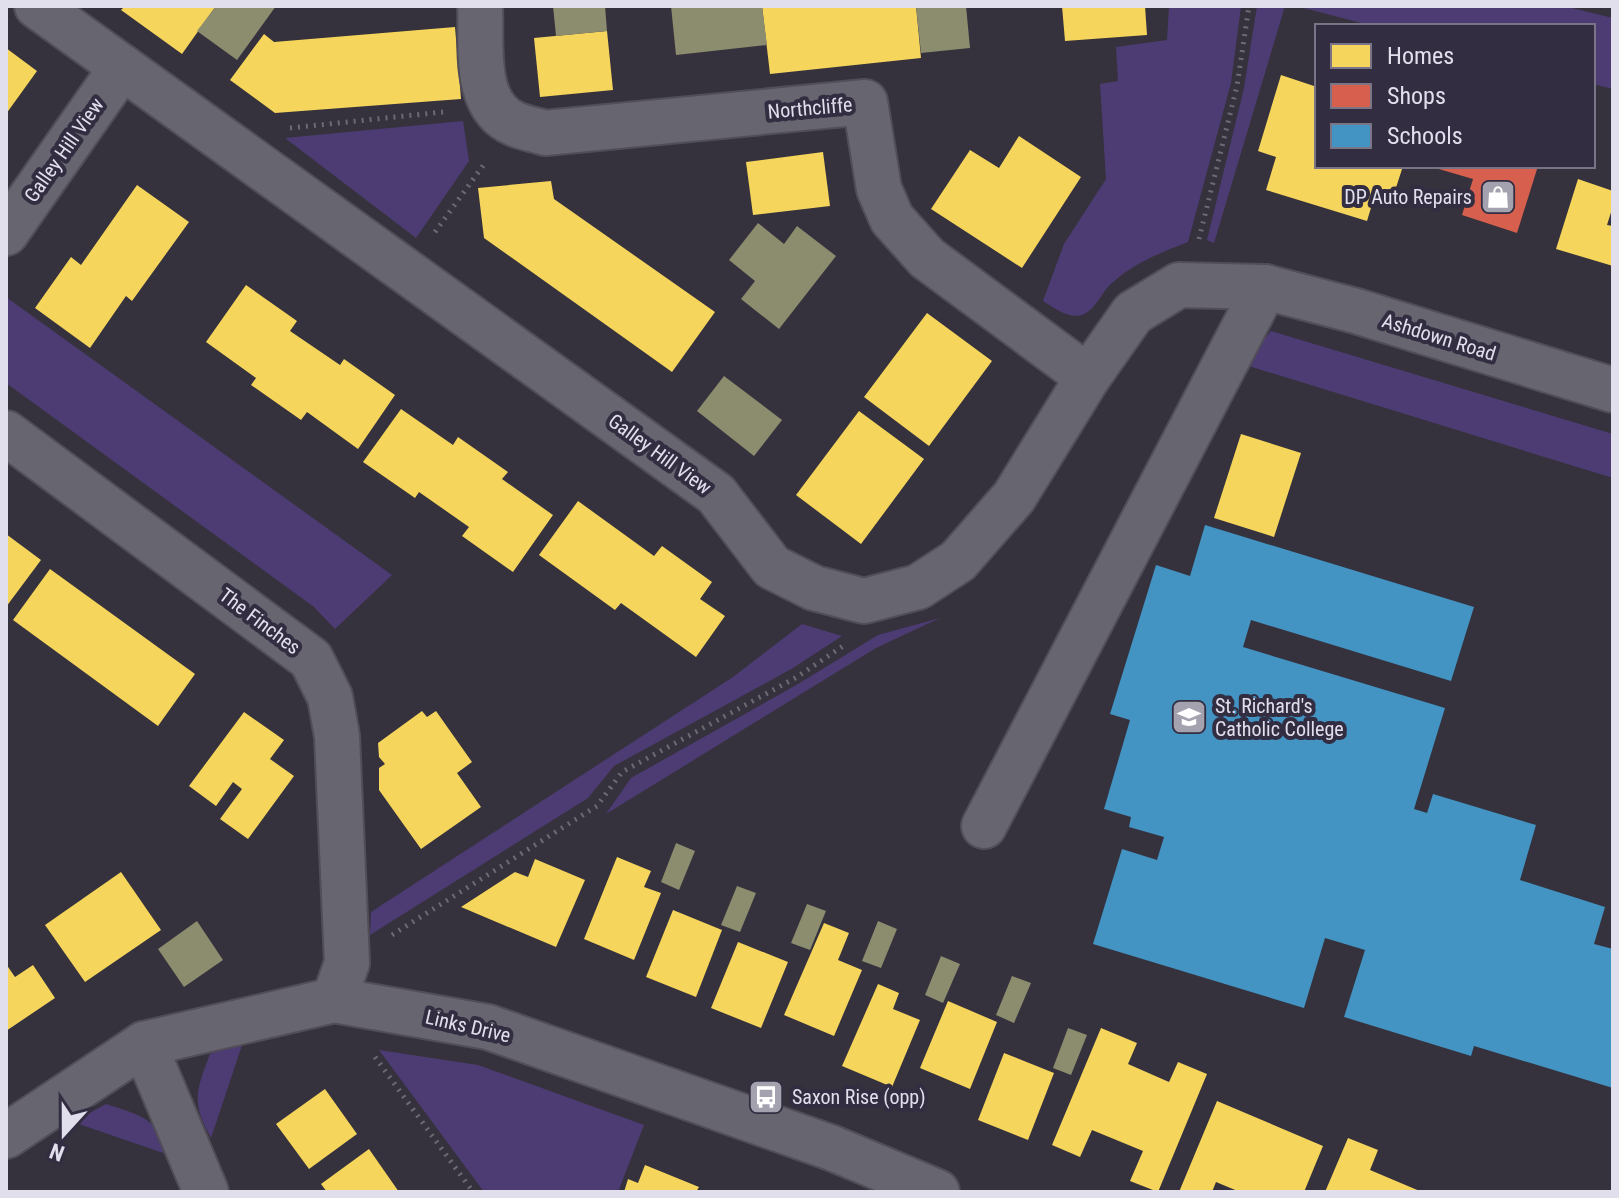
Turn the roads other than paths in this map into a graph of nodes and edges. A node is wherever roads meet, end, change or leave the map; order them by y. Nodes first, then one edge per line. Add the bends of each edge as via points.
1 (37, 6) edge
2 (480, 6) edge
3 (122, 67) junction
4 (6, 233) edge
5 (1265, 287) junction
6 (1088, 377) junction
7 (1613, 390) edge
8 (6, 433) edge
9 (984, 826) dead end
10 (341, 981) junction
11 (144, 1044) junction
12 (6, 1136) edge
13 (206, 1192) edge
14 (937, 1192) edge

1 - 3 street, Galley Hill View
2 - 6 street, Northcliffe via 484,90 503,116 545,133 865,102 879,189 892,219 927,258
3 - 4 street, Galley Hill View
3 - 6 street, Galley Hill View via 716,494 772,567 814,588 864,601 918,587 958,561 1014,497
5 - 6 street, Galley Hill View via 1179,285 1133,313
5 - 7 street, Ashdown Road
5 - 9 street
8 - 10 street, The Finches via 311,659 330,697 337,736
10 - 11 street, Links Drive
10 - 14 street, Links Drive via 832,1148
11 - 12 street, Links Drive
11 - 13 street

